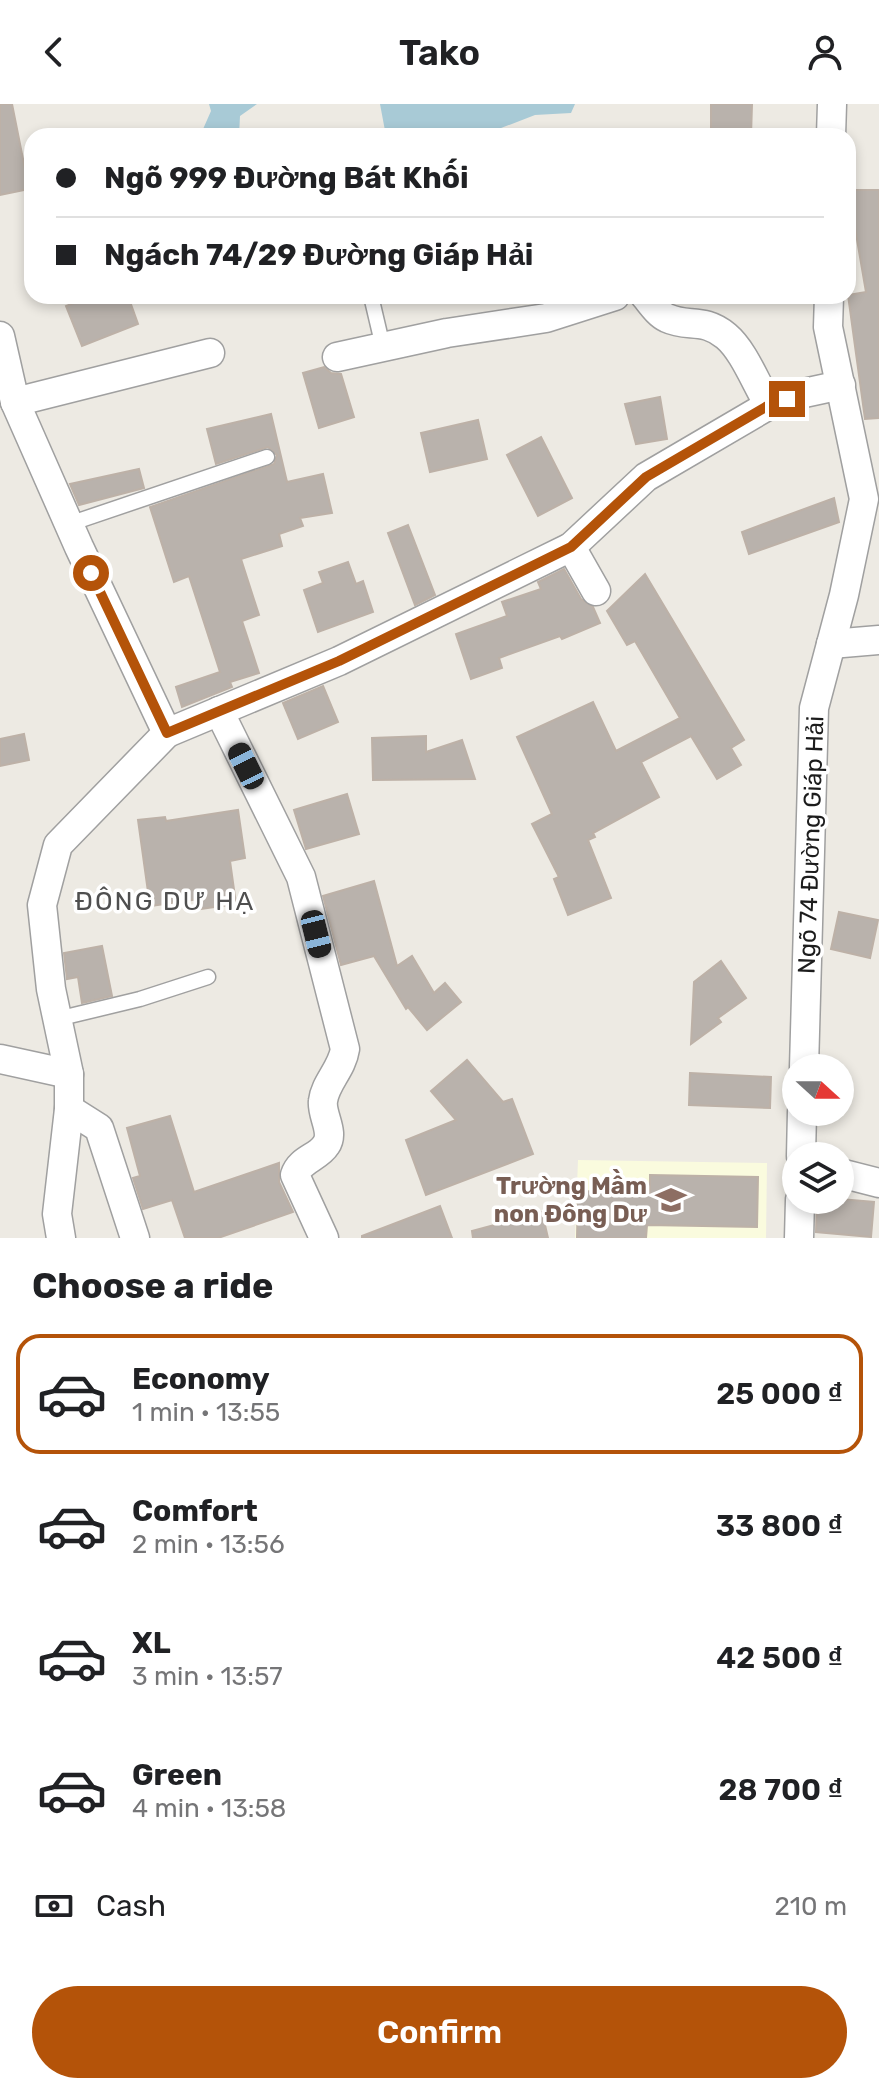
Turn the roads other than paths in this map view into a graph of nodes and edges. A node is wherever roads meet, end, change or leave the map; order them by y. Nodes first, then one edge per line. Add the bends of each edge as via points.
1 (832, 104) edge
2 (831, 128) edge
3 (373, 304) edge
4 (590, 304) edge
5 (653, 304) edge
6 (829, 304) edge
7 (0, 336) edge
8 (383, 347) junction
9 (210, 353) dead end
10 (337, 357) dead end
11 (841, 385) junction
12 (15, 402) junction
13 (769, 405) junction
14 (267, 457) dead end
15 (69, 524) junction
16 (571, 547) junction
17 (596, 591) dead end
18 (879, 640) edge
19 (831, 644) junction
20 (219, 711) junction
21 (167, 733) junction
22 (208, 977) dead end
23 (57, 1019) junction
24 (804, 1054) edge
25 (0, 1059) edge
26 (69, 1074) junction
27 (69, 1109) junction
28 (854, 1177) edge
29 (879, 1183) edge
30 (800, 1214) edge
31 (61, 1238) edge
32 (135, 1238) edge
33 (324, 1238) edge
34 (799, 1238) edge

1 - 2 street
3 - 8 lane
4 - 8 street via 546,318
5 - 13 street via 667,318 702,323 725,335
6 - 11 street, Ngõ 74 Đường Giáp Hải via 828,327
7 - 12 street
8 - 10 street
9 - 12 street
11 - 13 street
11 - 19 street, Ngõ 74 Đường Giáp Hải via 864,499
12 - 15 street
13 - 16 street via 646,477
14 - 15 lane
15 - 21 street
16 - 17 street
16 - 20 street via 339,661
18 - 19 street
19 - 24 street, Ngõ 74 Đường Giáp Hải via 814,708
20 - 21 street
20 - 33 street via 301,877 345,1049 323,1097 329,1141 299,1165 295,1175
21 - 23 street via 58,845 42,905
22 - 23 lane
23 - 26 street
25 - 26 street
26 - 27 street
27 - 31 street via 57,1214
27 - 32 street via 99,1128
28 - 29 street
30 - 34 street

